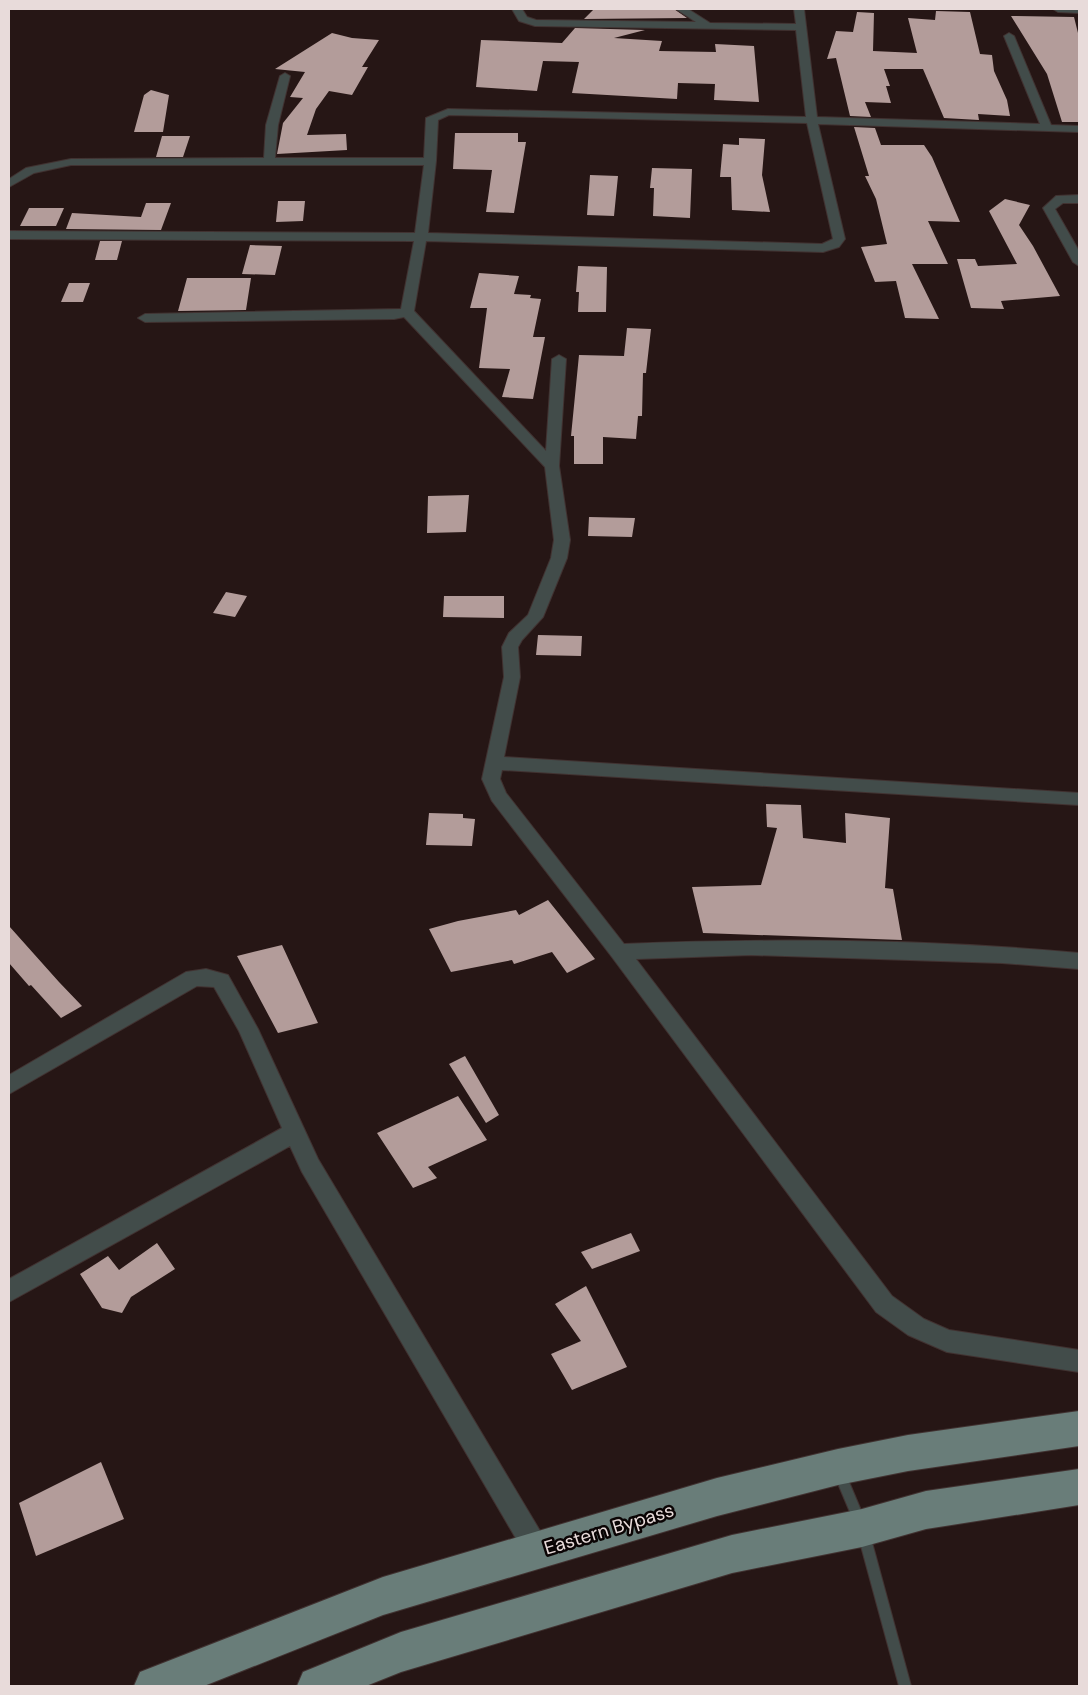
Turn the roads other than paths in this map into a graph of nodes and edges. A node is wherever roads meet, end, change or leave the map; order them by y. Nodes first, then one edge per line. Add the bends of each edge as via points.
1 (517, 9) edge
2 (681, 9) edge
3 (799, 9) edge
4 (1058, 9) edge
5 (1079, 10) edge
6 (707, 25) junction
7 (800, 27) junction
8 (1009, 36) dead end
9 (285, 76) dead end
10 (812, 120) junction
11 (1047, 128) junction
12 (1079, 129) edge
13 (430, 161) junction
14 (269, 163) junction
15 (9, 184) edge
16 (1079, 199) edge
17 (9, 235) edge
18 (421, 237) junction
19 (1079, 262) edge
20 (407, 312) junction
21 (145, 318) dead end
22 (559, 359) dead end
23 (552, 466) junction
24 (493, 763) junction
25 (1079, 799) edge
26 (619, 952) junction
27 (1079, 961) edge
28 (9, 1085) edge
29 (295, 1132) junction
30 (9, 1291) edge
31 (1079, 1361) edge
32 (1079, 1428) edge
33 (838, 1467) junction
34 (1079, 1487) edge
35 (862, 1528) junction
36 (537, 1550) junction
37 (154, 1686) edge
38 (317, 1686) edge
39 (905, 1686) edge

1 - 6 street via 523,19 535,23
2 - 6 street
3 - 7 street
4 - 5 street
6 - 7 street
7 - 10 street
8 - 11 street
9 - 14 street via 272,126
10 - 11 street
10 - 13 street via 448,112 432,118
10 - 18 street via 839,239 823,248
11 - 12 street
13 - 14 street
13 - 18 street
14 - 15 street via 71,162 30,170
16 - 19 street via 1060,200 1049,208
17 - 18 street
18 - 20 street
20 - 21 street via 394,315
20 - 23 street
22 - 23 street
23 - 24 street via 562,540 559,558 535,616 515,636 510,647 512,677
24 - 25 street
24 - 26 street via 491,779 498,796
26 - 27 street via 751,947 1002,955
26 - 31 street via 884,1304 916,1327 948,1341
28 - 29 street via 192,978 206,977 221,981 244,1021
29 - 30 street
29 - 36 street via 310,1165
32 - 33 main road, Eastern Bypass via 908,1453
33 - 35 lane
33 - 36 main road, Eastern Bypass via 717,1497
34 - 35 main road via 926,1510
35 - 38 main road via 732,1554 401,1652
35 - 39 lane
36 - 37 main road, Eastern Bypass via 383,1596

